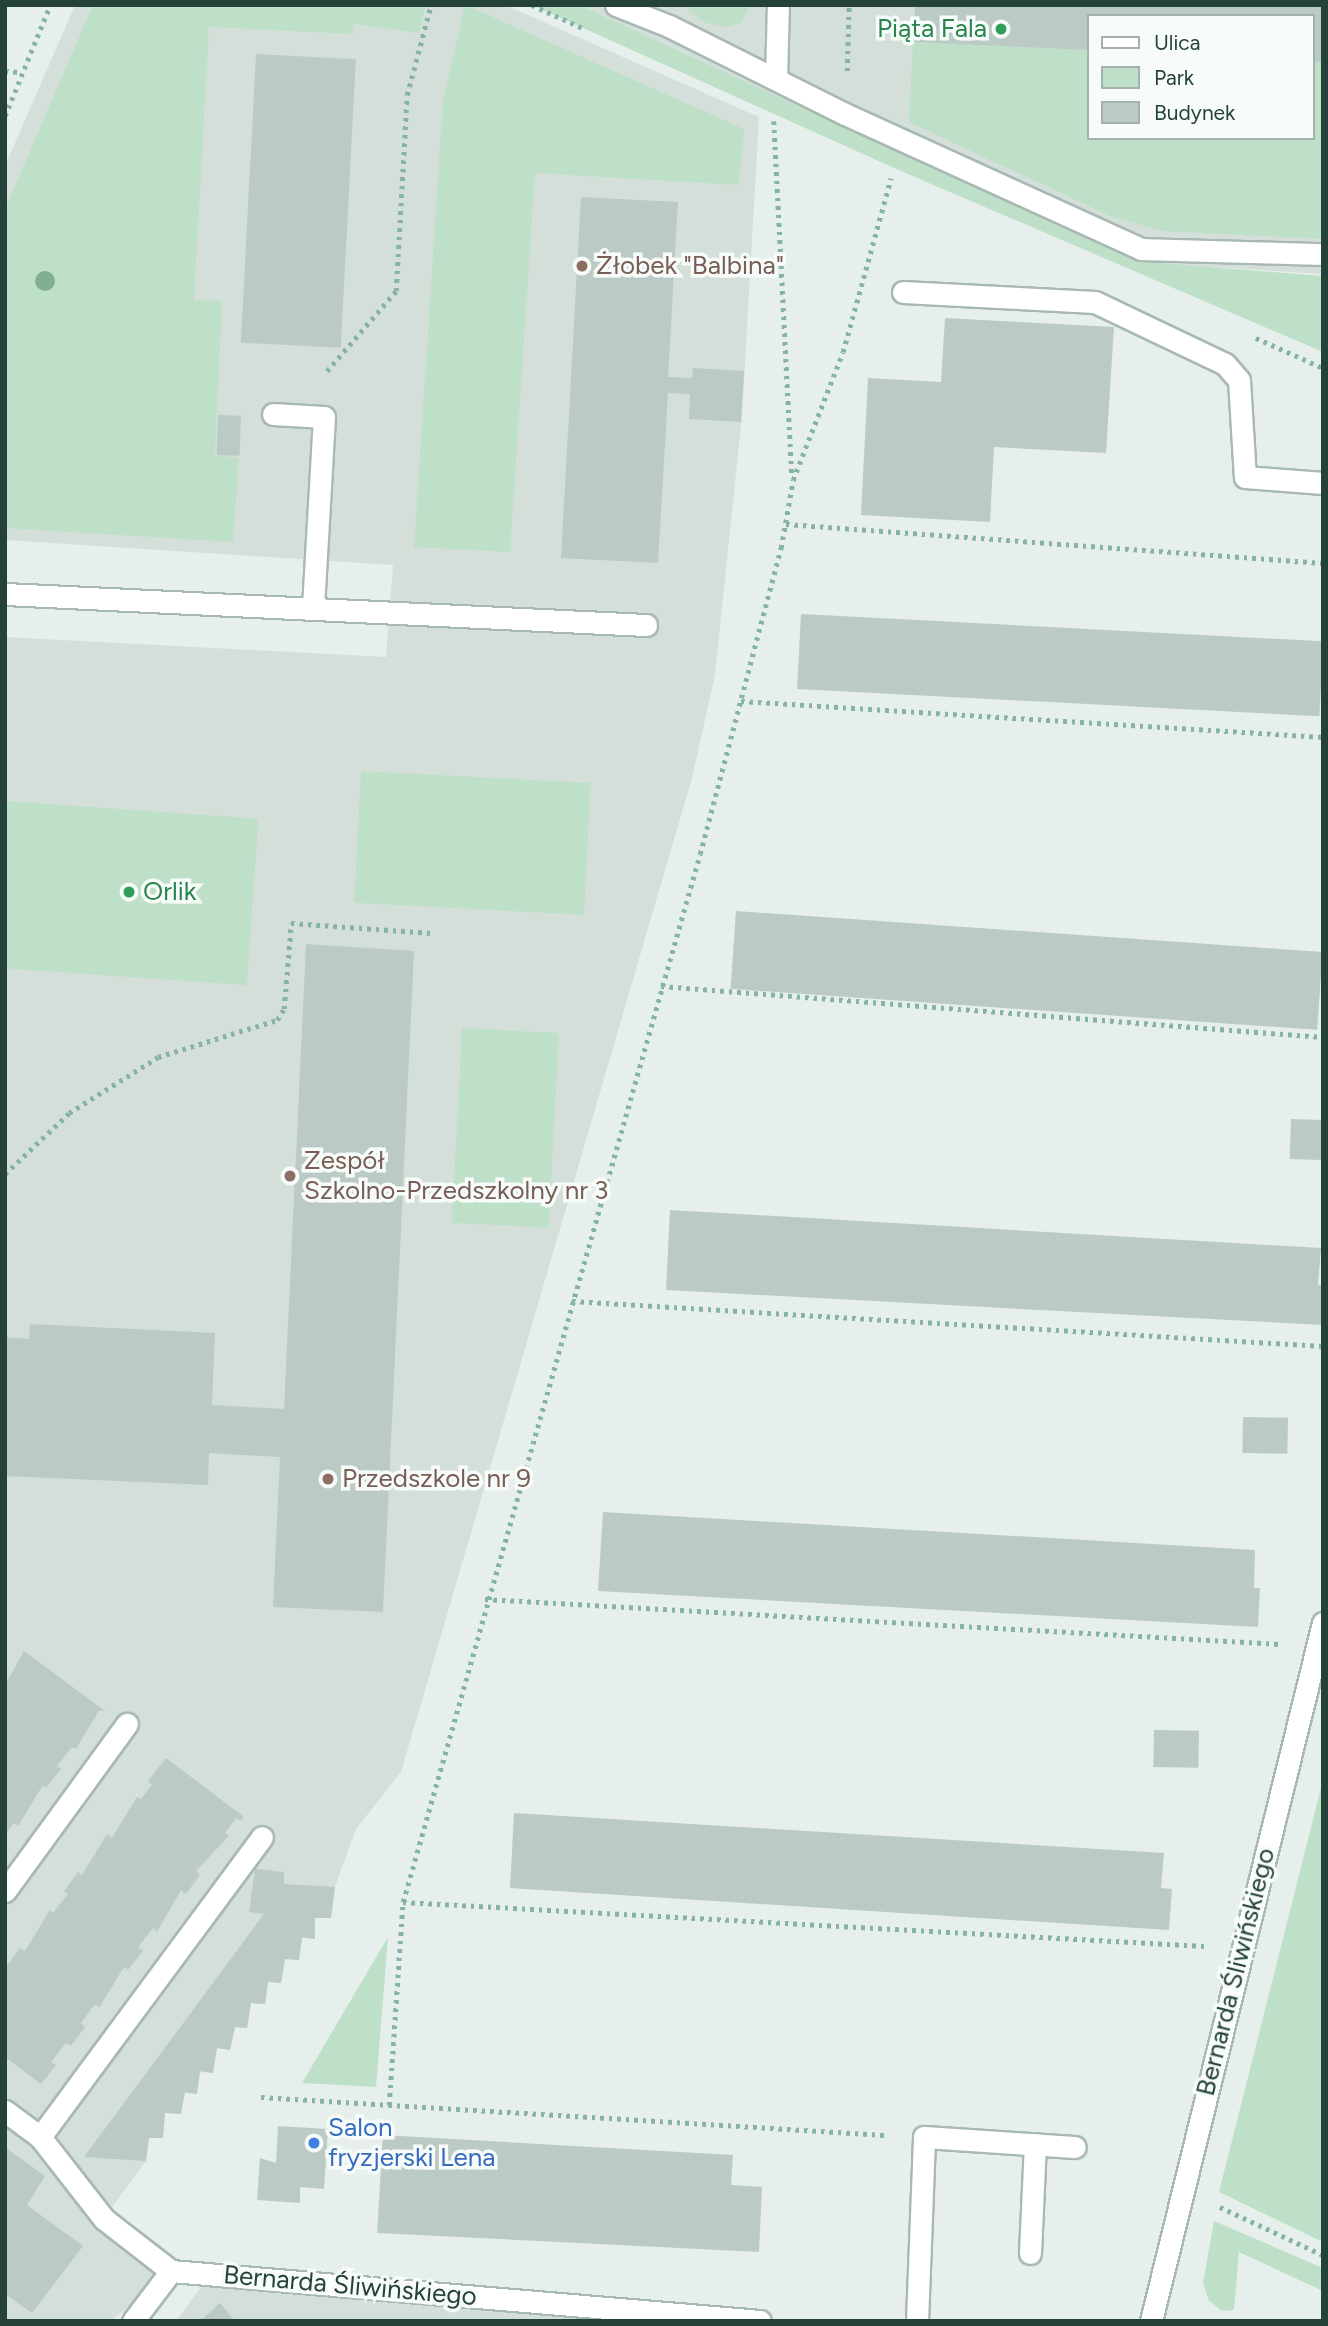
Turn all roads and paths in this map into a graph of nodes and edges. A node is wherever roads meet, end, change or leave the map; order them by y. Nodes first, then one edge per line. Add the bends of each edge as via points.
1 (50, 5) edge
2 (431, 5) edge
3 (616, 5) edge
4 (778, 5) edge
5 (849, 5) edge
6 (669, 15) edge
7 (5, 71) edge
8 (22, 72) junction
9 (776, 79) junction
10 (845, 114) junction
11 (5, 116) edge
12 (786, 119) dead end
13 (894, 168) dead end
14 (1323, 254) edge
15 (903, 292) dead end
16 (327, 371) dead end
17 (272, 414) dead end
18 (793, 480) junction
19 (1323, 482) edge
20 (786, 524) junction
21 (1323, 563) edge
22 (5, 594) edge
23 (313, 608) junction
24 (646, 625) dead end
25 (740, 701) junction
26 (1323, 737) edge
27 (432, 933) dead end
28 (661, 986) junction
29 (1323, 1037) edge
30 (5, 1174) edge
31 (572, 1301) junction
32 (1323, 1346) edge
33 (485, 1598) junction
34 (1323, 1623) edge
35 (1290, 1645) dead end
36 (1313, 1699) edge
37 (127, 1724) dead end
38 (262, 1837) dead end
39 (5, 1891) edge
40 (402, 1902) junction
41 (1217, 1947) dead end
42 (261, 2097) dead end
43 (389, 2105) junction
44 (5, 2110) edge
45 (40, 2137) junction
46 (924, 2137) junction
47 (1035, 2144) junction
48 (1074, 2147) dead end
49 (1215, 2205) dead end
50 (1030, 2253) dead end
51 (1323, 2255) edge
52 (171, 2272) junction
53 (132, 2321) edge
54 (760, 2321) edge
55 (917, 2321) edge
56 (1151, 2321) edge

1 - 8 path
2 - 16 path via 407,95 396,291
3 - 6 street
4 - 9 street
5 - 10 path
6 - 9 street
7 - 8 path
8 - 11 path
9 - 10 street
10 - 14 street via 1141,249
12 - 18 path via 774,113
13 - 18 path via 842,352
15 - 19 street via 1096,302 1225,364 1239,380 1245,477
17 - 23 street via 324,417
18 - 20 path
20 - 21 path
20 - 25 path
22 - 23 street
23 - 24 street
25 - 26 path
25 - 28 path
27 - 30 path via 291,923 284,1009 277,1020 158,1057 69,1113
28 - 29 path
28 - 31 path
31 - 32 path
31 - 33 path
33 - 35 path
33 - 40 path
34 - 36 street, Bernarda Śliwińskiego
36 - 56 street, Bernarda Śliwińskiego
37 - 39 street
38 - 45 street
40 - 41 path
40 - 43 path
42 - 43 path
43 - 46 path
44 - 45 street
45 - 52 street via 104,2219
46 - 47 street
46 - 55 street
47 - 48 street
47 - 50 street
49 - 51 path
52 - 53 street
52 - 54 street, Bernarda Śliwińskiego

